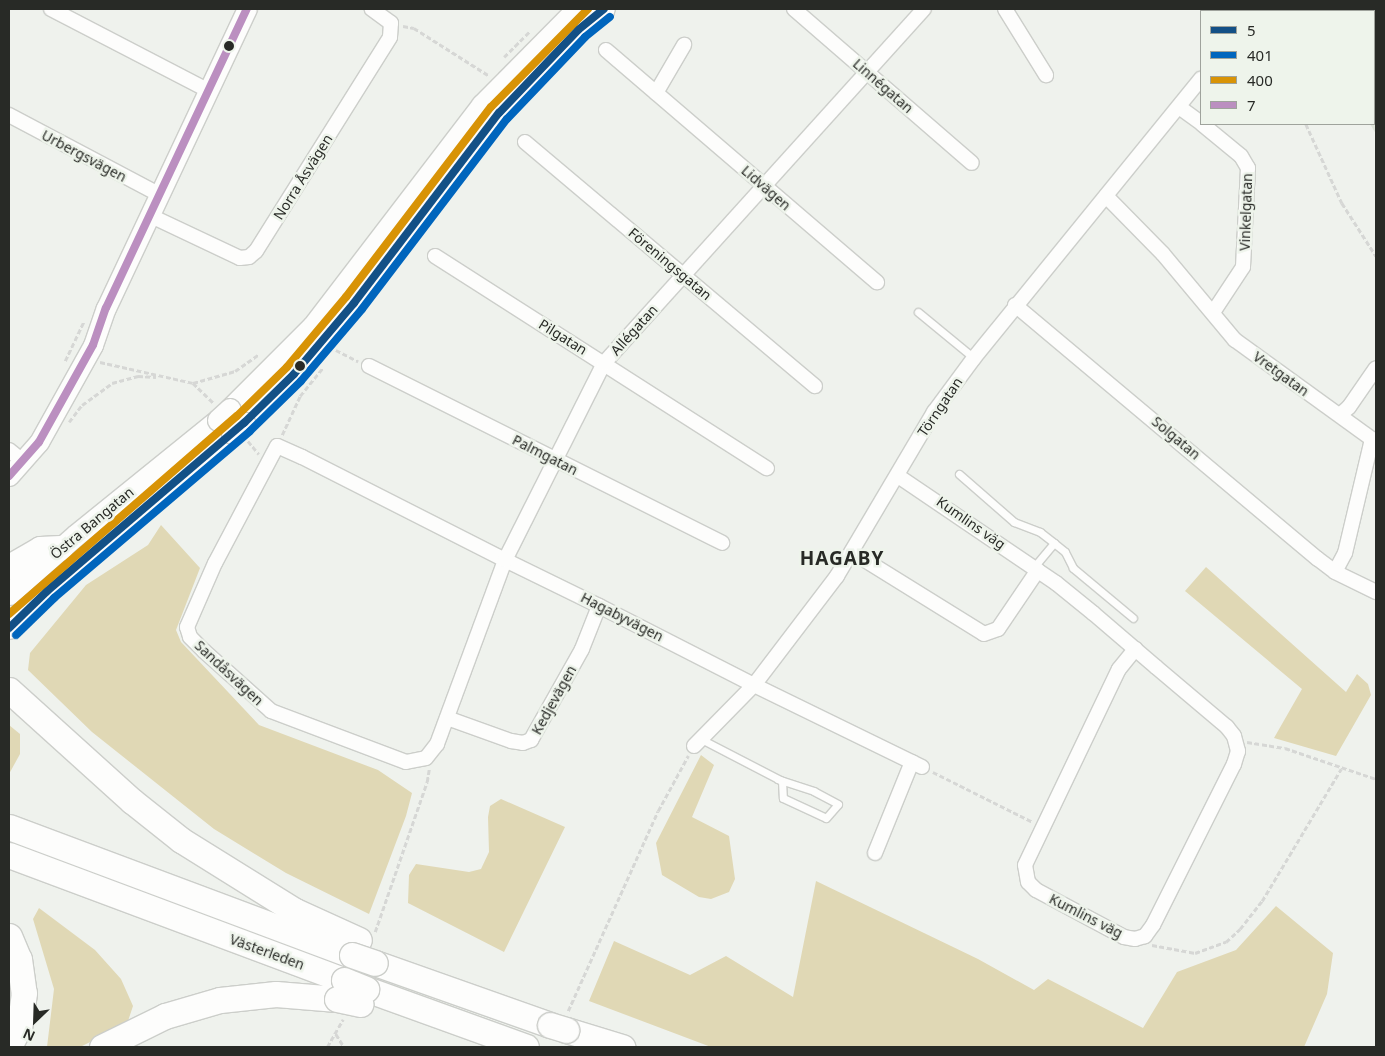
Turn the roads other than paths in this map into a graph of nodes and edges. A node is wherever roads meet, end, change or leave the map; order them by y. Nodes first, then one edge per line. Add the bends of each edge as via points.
1 (51, 9) edge
2 (247, 9) edge
3 (372, 9) edge
4 (577, 9) edge
5 (604, 9) edge
6 (794, 9) edge
7 (924, 9) edge
8 (1005, 9) edge
9 (684, 45) dead end
10 (606, 50) dead end
11 (868, 71) junction
12 (1046, 75) dead end
13 (1200, 80) edge
14 (208, 91) junction
15 (656, 93) junction
16 (1179, 107) junction
17 (9, 115) edge
18 (1200, 123) edge
19 (1203, 125) edge
20 (525, 142) dead end
21 (972, 162) dead end
22 (764, 186) junction
23 (160, 194) junction
24 (1106, 196) junction
25 (151, 216) junction
26 (435, 256) dead end
27 (684, 275) junction
28 (877, 282) dead end
29 (1015, 305) junction
30 (1214, 311) junction
31 (918, 312) dead end
32 (974, 358) junction
33 (604, 363) junction
34 (368, 366) road end
35 (1376, 368) edge
36 (815, 386) dead end
37 (1340, 415) junction
38 (231, 422) junction
39 (278, 446) joint
40 (9, 450) edge
41 (555, 458) junction
42 (24, 462) junction
43 (767, 468) dead end
44 (958, 474) dead end
45 (9, 476) edge
46 (898, 476) junction
47 (722, 543) dead end
48 (1054, 543) junction
49 (60, 548) junction
50 (852, 552) junction
51 (506, 560) junction
52 (9, 567) edge
53 (1036, 569) junction
54 (1335, 572) junction
55 (1376, 592) edge
56 (9, 594) edge
57 (600, 606) junction
58 (1133, 618) dead end
59 (9, 628) edge
60 (1135, 648) junction
61 (754, 685) junction
62 (9, 690) edge
63 (447, 718) junction
64 (698, 743) joint
65 (778, 779) junction
66 (9, 827) edge
67 (875, 853) dead end
68 (9, 855) edge
69 (9, 936) edge
70 (368, 949) junction
71 (351, 996) junction
72 (9, 1047) edge
73 (102, 1047) edge
74 (526, 1047) edge
75 (622, 1047) edge

1 - 14 street
2 - 14 street
3 - 25 street, Norra Åsvägen via 391,25 390,37 256,251 249,257 233,255
4 - 38 main road, Östra Bangatan via 482,105 313,326
5 - 38 main road, Östra Bangatan via 578,30 499,113 294,374
6 - 11 street, Linnégatan
7 - 11 street, Allégatan
8 - 12 street
9 - 15 street
10 - 15 street, Lidvägen
11 - 21 street, Linnégatan
11 - 22 street, Allégatan
13 - 16 street, Törngatan
14 - 23 street
15 - 22 street, Lidvägen
16 - 18 street, Vinkelgatan
16 - 24 street, Törngatan
17 - 23 street, Urbergsvägen
19 - 30 street, Vinkelgatan via 1241,156 1248,168 1243,267
20 - 27 street, Föreningsgatan
22 - 27 street, Allégatan
22 - 28 street, Lidvägen
23 - 25 street
24 - 29 street, Törngatan
24 - 30 street, Vretgatan via 1118,205
25 - 42 street via 106,308 93,346 75,373 53,419
26 - 33 street, Pilgatan
27 - 33 street, Allégatan
27 - 36 street, Föreningsgatan
29 - 32 street, Törngatan
29 - 54 street, Solgatan
30 - 37 street, Vretgatan via 1246,348
31 - 32 lane
32 - 46 street, Törngatan via 934,412
33 - 41 street, Allégatan
33 - 43 street, Pilgatan
34 - 41 street, Palmgatan
35 - 37 street
37 - 54 street, Vretgatan via 1372,439 1345,553
38 - 49 main road, Östra Bangatan
38 - 59 main road, Östra Bangatan
39 - 51 street, Hagabyvägen
39 - 63 street, Sandåsvägen via 264,466 188,618 190,637 271,711 406,762 417,763 432,752
40 - 42 street
41 - 47 street, Palmgatan
41 - 51 street, Allégatan
42 - 45 street
44 - 48 lane via 1014,522 1040,532
46 - 50 street, Törngatan
46 - 53 street, Kumlins väg
48 - 53 lane
48 - 58 lane via 1066,552 1073,568
49 - 52 highway via 40,549
49 - 56 main road, Östra Bangatan
50 - 53 street via 984,634 998,629
50 - 61 street, Törngatan
51 - 57 street, Hagabyvägen
51 - 63 street, Allégatan
53 - 60 street, Kumlins väg
54 - 55 street, Solgatan
57 - 61 street, Hagabyvägen
57 - 63 street, Kedjevägen via 582,649 532,740 523,743 510,741
60 - 60 street, Kumlins väg via 1227,727 1238,751 1153,925 1144,936 1135,939 1124,937 1036,890 1028,882 1025,865 1119,669
61 - 64 street, Törngatan
61 - 67 street, Hagabyvägen via 917,764
62 - 70 highway, Västerleden via 164,827 216,864
64 - 65 lane
65 - 65 lane via 782,781 783,798 826,818 838,804 814,791
66 - 70 highway, Västerleden
68 - 71 highway, Västerleden
69 - 72 highway via 19,959 24,993 19,1027
70 - 75 highway, Västerleden, bridge via 415,965 431,984 512,1012 567,1022
71 - 73 highway via 276,994 220,1000 165,1016
71 - 74 highway via 485,1039 500,1038

